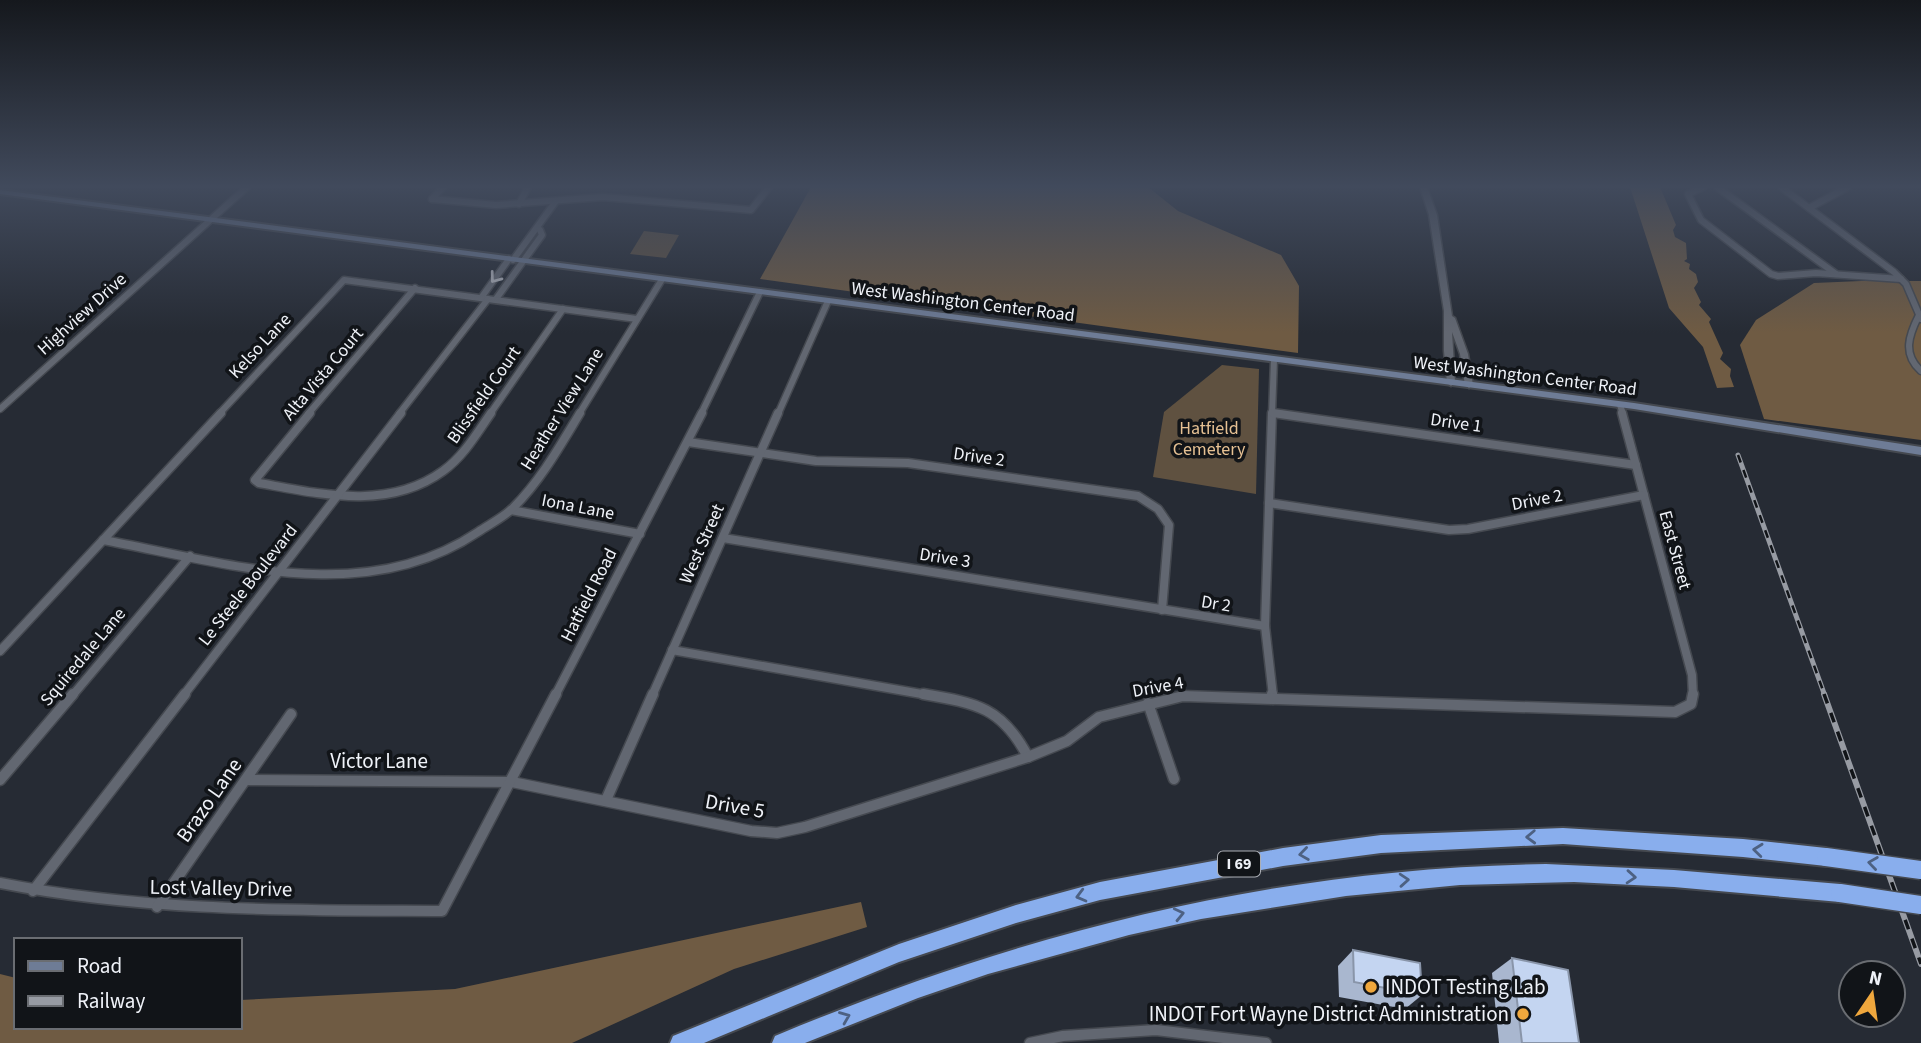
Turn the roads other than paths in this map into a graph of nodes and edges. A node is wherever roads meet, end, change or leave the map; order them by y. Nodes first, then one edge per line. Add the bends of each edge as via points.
1 (194, 236) edge
2 (323, 236) edge
3 (532, 236) edge
4 (542, 236) edge
5 (1436, 236) edge
6 (1722, 236) edge
7 (1784, 236) edge
8 (1845, 236) edge
9 (511, 260) junction
10 (525, 261) junction
11 (1838, 275) junction
12 (1901, 279) junction
13 (661, 281) junction
14 (415, 288) junction
15 (760, 292) junction
16 (488, 298) junction
17 (828, 301) junction
18 (563, 309) junction
19 (1448, 311) junction
20 (1920, 317) edge
21 (637, 319) junction
22 (1274, 360) junction
23 (1921, 371) edge
24 (1451, 383) junction
25 (1469, 385) junction
26 (1619, 405) junction
27 (0, 409) edge
28 (1273, 414) junction
29 (688, 442) junction
30 (1921, 451) edge
31 (759, 452) junction
32 (1636, 464) junction
33 (255, 480) joint
34 (1644, 495) junction
35 (336, 496) junction
36 (1269, 503) junction
37 (511, 510) junction
38 (640, 534) junction
39 (723, 538) junction
40 (103, 540) junction
41 (191, 556) junction
42 (278, 572) junction
43 (1163, 610) junction
44 (1265, 626) junction
45 (672, 650) junction
46 (0, 651) edge
47 (1273, 699) junction
48 (1149, 703) junction
49 (1691, 704) joint
50 (291, 714) dead end
51 (1028, 757) junction
52 (1174, 779) dead end
53 (0, 780) edge
54 (246, 780) junction
55 (512, 782) junction
56 (606, 800) junction
57 (1921, 870) edge
58 (0, 883) edge
59 (33, 891) junction
60 (1921, 905) edge
61 (157, 907) junction
62 (442, 911) joint
63 (680, 1043) edge
64 (782, 1043) edge
65 (1030, 1043) edge
66 (1266, 1043) edge

1 - 27 street, Highview Drive
2 - 9 main road, West Washington Center Road
3 - 9 street, Le Steele Boulevard
4 - 10 street, Le Steele Boulevard
5 - 19 street
6 - 11 street via 1778,276
7 - 11 street
8 - 12 street
9 - 10 main road, West Washington Center Road
9 -> 16 street, Le Steele Boulevard
10 - 13 main road, West Washington Center Road
10 - 16 street, Le Steele Boulevard
11 - 12 street
12 - 20 street
13 - 15 main road, West Washington Center Road
13 - 21 street, Heather View Lane
14 - 16 street, Kelso Lane
14 - 33 street, Alta Vista Court
14 - 40 street, Kelso Lane via 352,279 338,284
15 - 17 main road, West Washington Center Road
15 - 29 street, Hatfield Road
16 - 18 street, Kelso Lane
16 - 35 street, Le Steele Boulevard
17 - 22 main road, West Washington Center Road
17 - 31 street, West Street
18 - 21 street, Kelso Lane
18 - 35 street, Blissfield Court via 454,463 416,489 391,496
19 - 24 street
19 - 25 street via 1464,354
20 - 23 street via 1907,339 1909,357
21 - 37 street, Heather View Lane via 542,475
22 - 24 main road, West Washington Center Road
22 - 28 street
24 - 25 main road, West Washington Center Road
25 - 26 main road, West Washington Center Road
26 - 30 main road, West Washington Center Road
26 - 32 street, East Street
28 - 32 street, Drive 1
28 - 36 street
29 - 31 street, Drive 2
29 - 38 street, Hatfield Road
31 - 39 street, West Street
31 - 43 street, Drive 2 via 816,461 908,463 1138,496 1158,509 1169,525
32 - 34 street, East Street
33 - 35 street, Blissfield Court
34 - 36 street, Drive 2 via 1449,530
34 - 49 street, East Street via 1692,675
35 - 42 street, Le Steele Boulevard
36 - 44 street
37 - 38 street, Iona Lane
37 - 42 street, Heather View Lane via 459,545 405,566 317,576
38 - 55 street, Hatfield Road
39 - 43 street, Drive 3
39 - 45 street, West Street
40 - 41 street, Heather View Lane
40 - 46 street, Kelso Lane
41 - 42 street, Heather View Lane
41 - 53 street, Squiredale Lane
42 - 59 street, Le Steele Boulevard
43 - 44 street, Dr 2
44 - 47 street
45 - 51 street via 970,702 993,710 1013,726
45 - 56 street, West Street
47 - 48 street, Drive 4 via 1183,696
47 - 49 street, Drive 4 via 1617,712 1675,712
48 - 51 street, Drive 4 via 1100,717 1067,741
48 - 52 street
50 - 54 street, Brazo Lane
51 - 56 street, Drive 5 via 777,833
54 - 55 street, Victor Lane
54 - 61 street, Brazo Lane
55 - 56 street, Drive 5
55 - 62 street, Hatfield Road
57 -> 63 highway, I 69, bridge via 1826,857 1563,836 1381,844 1283,857 1112,888 1016,914 899,953
58 - 59 street, Lost Valley Drive
59 - 61 street, Lost Valley Drive
64 -> 60 highway, I 69, bridge via 918,987 1032,951 1199,909 1392,881 1573,873 1749,884
61 - 62 street, Lost Valley Drive
65 - 66 street via 1063,1036 1156,1030

